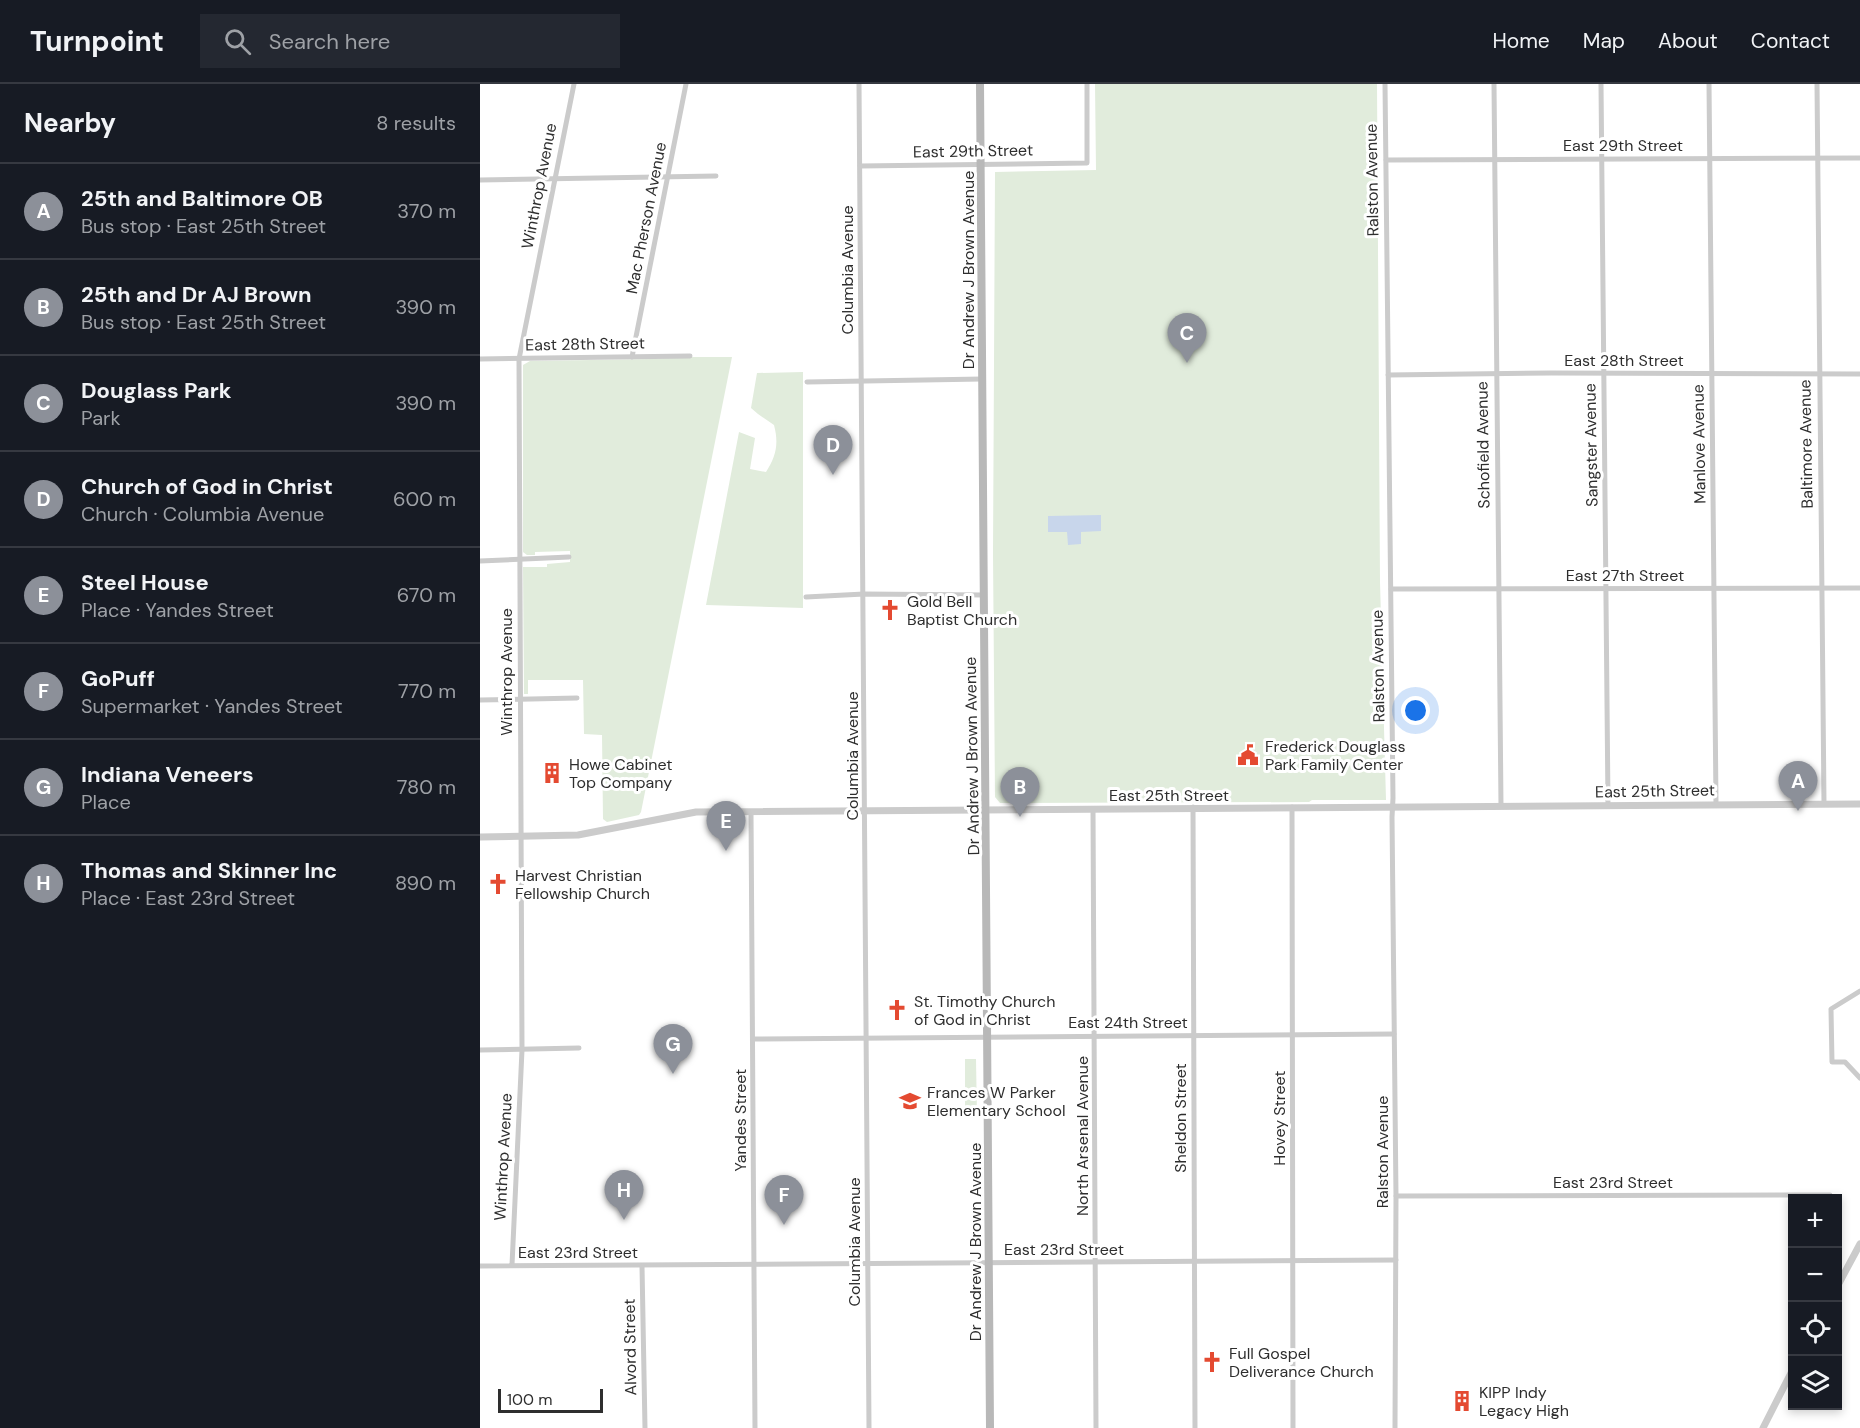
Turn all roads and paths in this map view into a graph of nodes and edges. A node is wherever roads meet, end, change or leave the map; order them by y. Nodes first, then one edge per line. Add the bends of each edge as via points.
1 (574, 84) edge
2 (686, 84) edge
3 (859, 84) edge
4 (980, 84) edge
5 (1087, 84) edge
6 (1385, 84) edge
7 (1494, 84) edge
8 (1601, 84) edge
9 (1709, 84) edge
10 (1817, 84) edge
11 (1860, 158) edge
12 (1494, 159) junction
13 (1602, 159) junction
14 (1710, 159) junction
15 (1817, 159) junction
16 (1386, 160) junction
17 (980, 164) junction
18 (860, 166) junction
19 (716, 176) dead end
20 (668, 177) junction
21 (555, 178) junction
22 (480, 180) edge
23 (690, 356) dead end
24 (632, 357) junction
25 (519, 359) junction
26 (480, 360) edge
27 (1496, 373) junction
28 (1604, 373) junction
29 (1712, 374) junction
30 (1819, 374) junction
31 (1860, 374) edge
32 (1388, 375) junction
33 (982, 379) junction
34 (861, 380) junction
35 (807, 382) dead end
36 (569, 557) dead end
37 (519, 560) junction
38 (480, 561) edge
39 (1714, 588) junction
40 (1821, 588) junction
41 (1860, 588) edge
42 (1391, 589) junction
43 (1499, 589) junction
44 (1606, 589) junction
45 (864, 594) junction
46 (984, 595) junction
47 (806, 597) dead end
48 (577, 698) dead end
49 (519, 699) junction
50 (480, 700) edge
51 (1824, 803) junction
52 (1716, 804) junction
53 (1860, 804) edge
54 (1608, 805) junction
55 (1393, 806) junction
56 (1501, 806) junction
57 (1193, 807) junction
58 (1292, 807) junction
59 (986, 809) junction
60 (1093, 809) junction
61 (866, 810) junction
62 (751, 812) junction
63 (521, 836) junction
64 (480, 837) edge
65 (1860, 991) edge
66 (1292, 1034) junction
67 (1394, 1034) junction
68 (1193, 1035) junction
69 (1094, 1036) junction
70 (987, 1037) junction
71 (753, 1038) junction
72 (867, 1038) junction
73 (579, 1048) dead end
74 (480, 1050) edge
75 (522, 1050) junction
76 (1860, 1078) edge
77 (1396, 1196) junction
78 (1788, 1197) edge
79 (1860, 1244) edge
80 (1396, 1260) junction
81 (1195, 1261) junction
82 (1294, 1261) junction
83 (1096, 1262) junction
84 (868, 1263) junction
85 (989, 1263) junction
86 (754, 1264) junction
87 (512, 1265) junction
88 (480, 1266) edge
89 (642, 1266) junction
90 (1842, 1278) edge
91 (1788, 1379) edge
92 (645, 1428) edge
93 (755, 1428) edge
94 (869, 1428) edge
95 (990, 1428) edge
96 (1096, 1428) edge
97 (1195, 1428) edge
98 (1293, 1428) edge
99 (1395, 1428) edge
100 (1763, 1428) edge

1 - 21 street, Winthrop Avenue
2 - 20 street, Mac Pherson Avenue
3 - 18 street, Columbia Avenue
4 - 17 main road, Dr Andrew J Brown Avenue
5 - 17 street, East 29th Street via 1087,163
6 - 16 street, Ralston Avenue
7 - 12 street, Schofield Avenue
8 - 13 street, Sangster Avenue
9 - 14 street, Manlove Avenue
10 - 15 street, Baltimore Avenue
11 - 15 street, East 29th Street
12 - 13 street, East 29th Street
12 - 16 street, East 29th Street
12 - 27 street, Schofield Avenue
13 - 14 street, East 29th Street
13 - 28 street, Sangster Avenue
14 - 15 street, East 29th Street
14 - 29 street, Manlove Avenue
15 - 30 street, Baltimore Avenue
16 - 32 street, Ralston Avenue
17 - 18 street, East 29th Street
17 - 33 main road, Dr Andrew J Brown Avenue
18 - 34 street, Columbia Avenue
19 - 20 street
20 - 21 street
20 - 24 street, Mac Pherson Avenue
21 - 22 street
21 - 25 street, Winthrop Avenue
23 - 24 street, East 28th Street
24 - 25 street, East 28th Street
25 - 26 street, East 28th Street
25 - 37 street, Winthrop Avenue
27 - 28 street, East 28th Street
27 - 32 street, East 28th Street
27 - 43 street, Schofield Avenue
28 - 29 street, East 28th Street
28 - 44 street, Sangster Avenue
29 - 30 street, East 28th Street
29 - 39 street, Manlove Avenue
30 - 31 street, East 28th Street
30 - 40 street, Baltimore Avenue
32 - 42 street, Ralston Avenue
33 - 34 street
33 - 46 main road, Dr Andrew J Brown Avenue
34 - 35 street
34 - 45 street, Columbia Avenue
36 - 37 street
37 - 38 street
37 - 49 street, Winthrop Avenue
39 - 40 street, East 27th Street
39 - 44 street, East 27th Street
39 - 52 street, Manlove Avenue
40 - 41 street, East 27th Street
40 - 51 street, Baltimore Avenue
42 - 43 street, East 27th Street
42 - 55 street, Ralston Avenue
43 - 44 street, East 27th Street
43 - 56 street, Schofield Avenue
44 - 54 street, Sangster Avenue
45 - 46 street
45 - 47 street
45 - 61 street, Columbia Avenue
46 - 59 main road, Dr Andrew J Brown Avenue
48 - 49 street
49 - 50 street
49 - 63 street, Winthrop Avenue
51 - 52 street, East 25th Street
51 - 53 street, East 25th Street
52 - 54 street, East 25th Street
54 - 56 street, East 25th Street
55 - 56 street, East 25th Street
55 - 58 street, East 25th Street
55 - 67 street, Ralston Avenue
57 - 58 street, East 25th Street
57 - 60 street, East 25th Street
57 - 68 street, Sheldon Street
58 - 66 street, Hovey Street
59 - 60 street, East 25th Street
59 - 61 street, East 25th Street
59 - 70 main road, Dr Andrew J Brown Avenue
60 - 69 street, North Arsenal Avenue
61 - 62 street, East 25th Street
61 - 72 street, Columbia Avenue
62 - 63 street, East 25th Street via 696,812 578,835
62 - 71 street, Yandes Street
63 - 64 street, East 25th Street
63 - 75 street, Winthrop Avenue
65 - 76 street via 1831,1009 1832,1062 1845,1062
66 - 67 street, East 24th Street
66 - 68 street, East 24th Street
66 - 82 street, Hovey Street
67 - 77 street, Ralston Avenue
68 - 69 street, East 24th Street
68 - 81 street, Sheldon Street
69 - 70 street, East 24th Street
69 - 83 street, North Arsenal Avenue
70 - 72 street, East 24th Street
70 - 85 main road, Dr Andrew J Brown Avenue
71 - 72 street, East 24th Street
71 - 86 street, Yandes Street
72 - 84 street, Columbia Avenue
73 - 75 street
74 - 75 street
75 - 87 street, Winthrop Avenue
77 - 78 street, East 23rd Street
77 - 80 street, Ralston Avenue
79 - 90 street
80 - 82 street, East 23rd Street
80 - 99 street, Ralston Avenue
81 - 82 street, East 23rd Street
81 - 83 street, East 23rd Street
81 - 97 street, Sheldon Street
82 - 98 street, Hovey Street
83 - 85 street, East 23rd Street
83 - 96 street, North Arsenal Avenue
84 - 85 street, East 23rd Street
84 - 86 street, East 23rd Street
84 - 94 street, Columbia Avenue
85 - 95 main road, Dr Andrew J Brown Avenue
86 - 89 street, East 23rd Street
86 - 93 street, Yandes Street
87 - 88 street, East 23rd Street
87 - 89 street, East 23rd Street
89 - 92 street, Alvord Street
91 - 100 street

